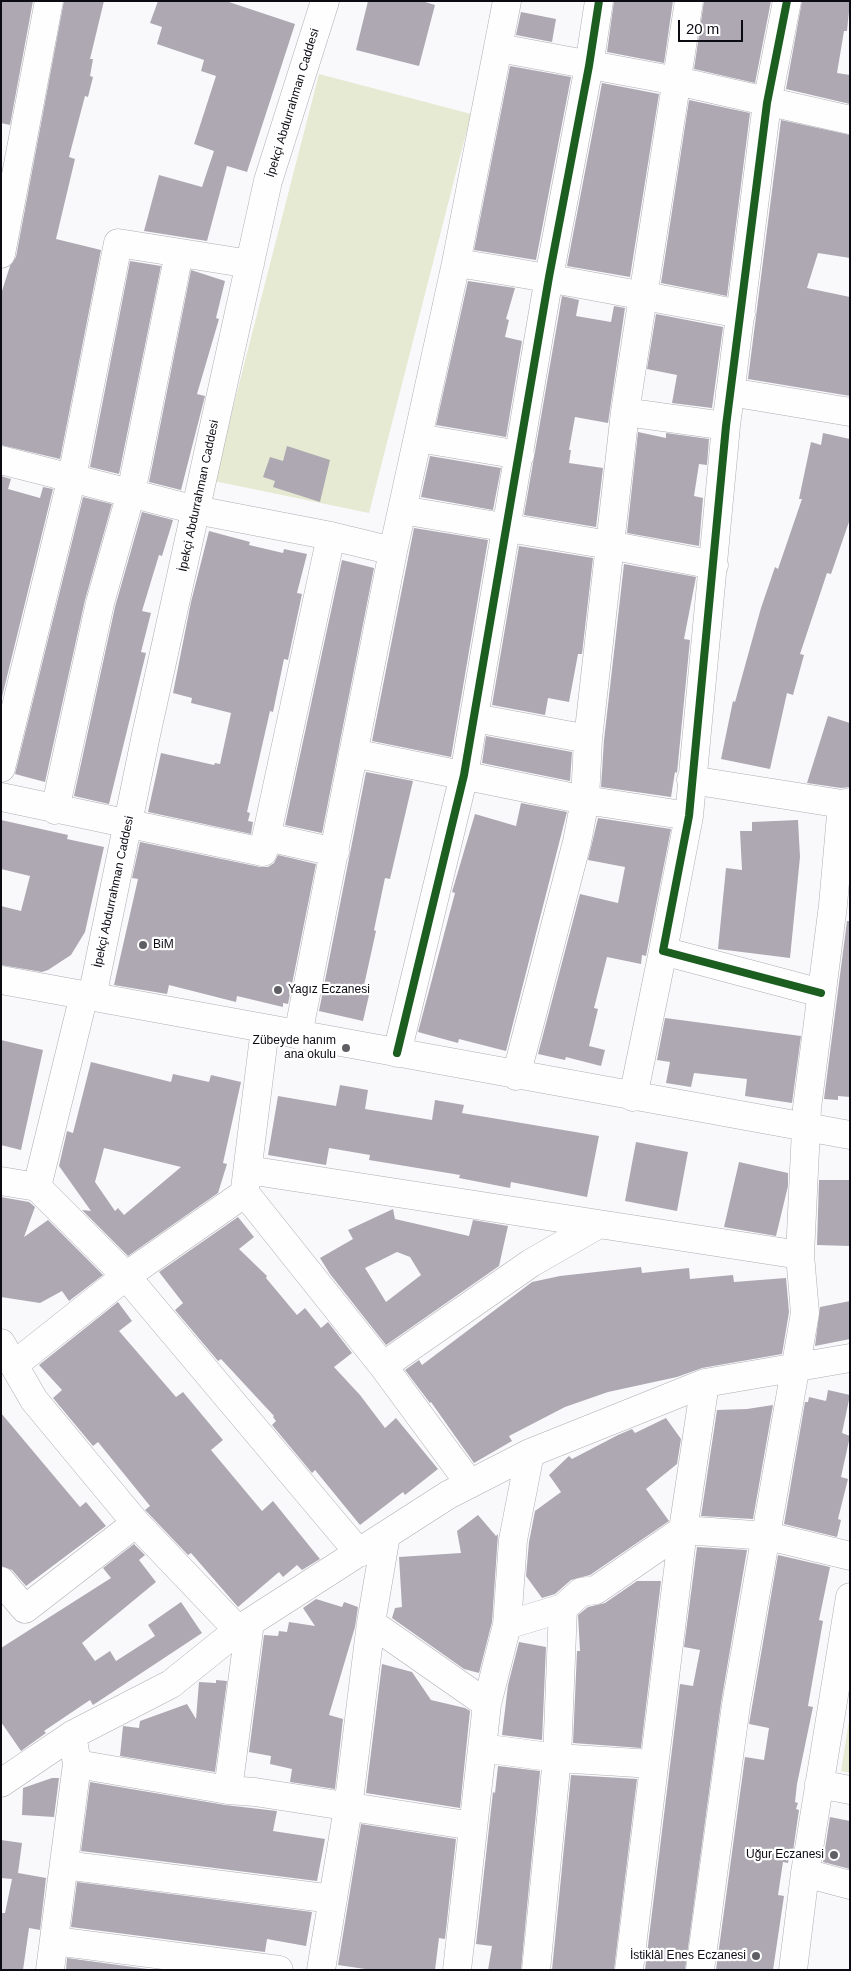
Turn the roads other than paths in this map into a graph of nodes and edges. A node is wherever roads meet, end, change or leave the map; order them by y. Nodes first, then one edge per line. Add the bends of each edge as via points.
1 (49, 1) edge
2 (325, 1) edge
3 (507, 1) edge
4 (599, 1) edge
5 (690, 1) edge
6 (787, 1) edge
7 (499, 48) junction
8 (589, 66) junction
9 (677, 81) junction
10 (767, 103) junction
11 (850, 120) edge
12 (179, 253) junction
13 (1, 254) edge
14 (456, 263) junction
15 (250, 264) junction
16 (549, 277) junction
17 (642, 297) junction
18 (741, 314) junction
19 (730, 392) junction
20 (625, 412) junction
21 (850, 412) edge
22 (726, 426) junction
23 (418, 438) junction
24 (520, 456) junction
25 (1, 460) edge
26 (72, 477) junction
27 (131, 493) junction
28 (196, 510) junction
29 (402, 510) junction
30 (507, 528) junction
31 (331, 536) junction
32 (609, 545) junction
33 (393, 551) junction
34 (714, 565) junction
35 (474, 718) junction
36 (588, 739) junction
37 (353, 753) junction
38 (1, 768) edge
39 (464, 775) junction
40 (691, 780) junction
41 (1, 797) edge
42 (585, 800) junction
43 (846, 803) edge
44 (55, 810) junction
45 (689, 816) junction
46 (128, 824) junction
47 (267, 837) junction
48 (335, 852) junction
49 (841, 905) edge
50 (663, 951) junction
51 (1, 980) edge
52 (821, 993) junction
53 (88, 996) junction
54 (266, 1029) junction
55 (298, 1035) junction
56 (398, 1053) junction
57 (516, 1076) junction
58 (633, 1097) junction
59 (806, 1129) junction
60 (850, 1135) edge
61 (1, 1181) edge
62 (246, 1181) junction
63 (36, 1187) junction
64 (599, 1224) junction
65 (800, 1255) junction
66 (126, 1276) junction
67 (8, 1353) edge
68 (850, 1358) edge
69 (383, 1366) junction
70 (797, 1366) junction
71 (705, 1383) junction
72 (530, 1453) junction
73 (470, 1484) junction
74 (136, 1523) junction
75 (683, 1530) junction
76 (386, 1535) junction
77 (768, 1536) junction
78 (358, 1552) junction
79 (850, 1556) edge
80 (2, 1583) edge
81 (850, 1597) edge
82 (563, 1608) junction
83 (371, 1623) junction
84 (507, 1625) junction
85 (244, 1626) junction
86 (487, 1704) junction
87 (72, 1735) junction
88 (482, 1748) junction
89 (557, 1758) junction
90 (76, 1764) junction
91 (653, 1764) junction
92 (1, 1783) edge
93 (819, 1784) junction
94 (228, 1790) junction
95 (850, 1790) edge
96 (348, 1808) junction
97 (473, 1826) junction
98 (64, 1865) junction
99 (805, 1873) junction
100 (850, 1885) edge
101 (333, 1900) junction
102 (55, 1940) junction
103 (50, 1970) edge
104 (279, 1970) edge
105 (321, 1970) edge
106 (457, 1970) edge
107 (536, 1970) edge
108 (629, 1970) edge
109 (700, 1970) edge
110 (793, 1970) edge

1 - 13 street
2 - 15 street, İpekçi Abdurrahman Caddesi via 268,182
3 - 7 street
4 - 8 street
5 - 9 street
6 - 10 street
7 - 8 street
7 - 14 street
8 - 9 street
8 - 16 street
9 - 10 street
9 - 17 street
10 - 11 street
10 - 18 street
12 - 15 street
12 - 26 street via 118,244
12 - 27 street
14 - 16 street
14 - 23 street
15 - 28 street, İpekçi Abdurrahman Caddesi
16 - 17 street
16 - 24 street
17 - 18 street
17 - 20 street
18 - 19 street
19 - 21 street
19 - 22 street
20 - 22 street
20 - 32 street
22 - 34 street
23 - 24 street
23 - 29 street
24 - 30 street
25 - 26 street
26 - 27 street
26 - 38 street
27 - 28 street
27 - 44 street via 100,603
28 - 31 street
28 - 46 street, İpekçi Abdurrahman Caddesi
29 - 30 street
29 - 33 street
30 - 32 street
30 - 35 street
31 - 33 street
31 - 47 street
32 - 34 street
32 - 36 street
33 - 37 street
34 - 40 street
35 - 36 street
35 - 39 street
36 - 42 street
37 - 39 street
37 - 48 street
39 - 42 street
39 - 56 street
40 - 43 street
40 - 45 street
41 - 44 street
42 - 45 street
42 - 57 street via 578,842
43 - 49 street
44 - 46 street
45 - 50 street
46 - 47 street via 263,852
46 - 53 street, İpekçi Abdurrahman Caddesi
47 - 48 street
48 - 55 street
49 - 52 street
50 - 52 street
50 - 58 street
51 - 53 street
52 - 59 street
53 - 54 street
53 - 63 street, İpekçi Abdurrahman Caddesi
54 - 55 street
54 - 62 street
55 - 56 street
56 - 57 street
57 - 58 street
58 - 59 street
59 - 60 street
59 - 65 street
61 - 63 street
62 - 64 street
62 - 66 street
62 - 69 street
63 - 66 street
64 - 65 street
64 - 69 street via 531,1264
65 - 70 street via 806,1313
66 - 67 street
66 - 78 street
67 - 74 street via 34,1400
68 - 70 street
69 - 73 street
70 - 71 street
70 - 77 street
71 - 72 street
71 - 75 street
72 - 73 street
72 - 84 street via 513,1540
73 - 76 street
74 - 80 street via 26,1609
74 - 85 street
75 - 77 street
75 - 82 street via 596,1590 581,1592
75 - 91 street
76 - 78 street
76 - 83 street
77 - 79 street
77 - 109 street via 736,1706
78 - 85 street
81 - 93 street
82 - 84 street
82 - 89 street
83 - 86 street
83 - 96 street
84 - 86 street
85 - 87 street via 171,1684
85 - 94 street
86 - 88 street
87 - 90 street
87 - 92 street
88 - 89 street
88 - 97 street
89 - 91 street
89 - 107 street
90 - 94 street
90 - 98 street
91 - 108 street
93 - 95 street
93 - 99 street
94 - 96 street
96 - 97 street
96 - 101 street
97 - 106 street
98 - 101 street
98 - 102 street
99 - 100 street
99 - 110 street
101 - 105 street
102 - 103 street
102 - 104 street

